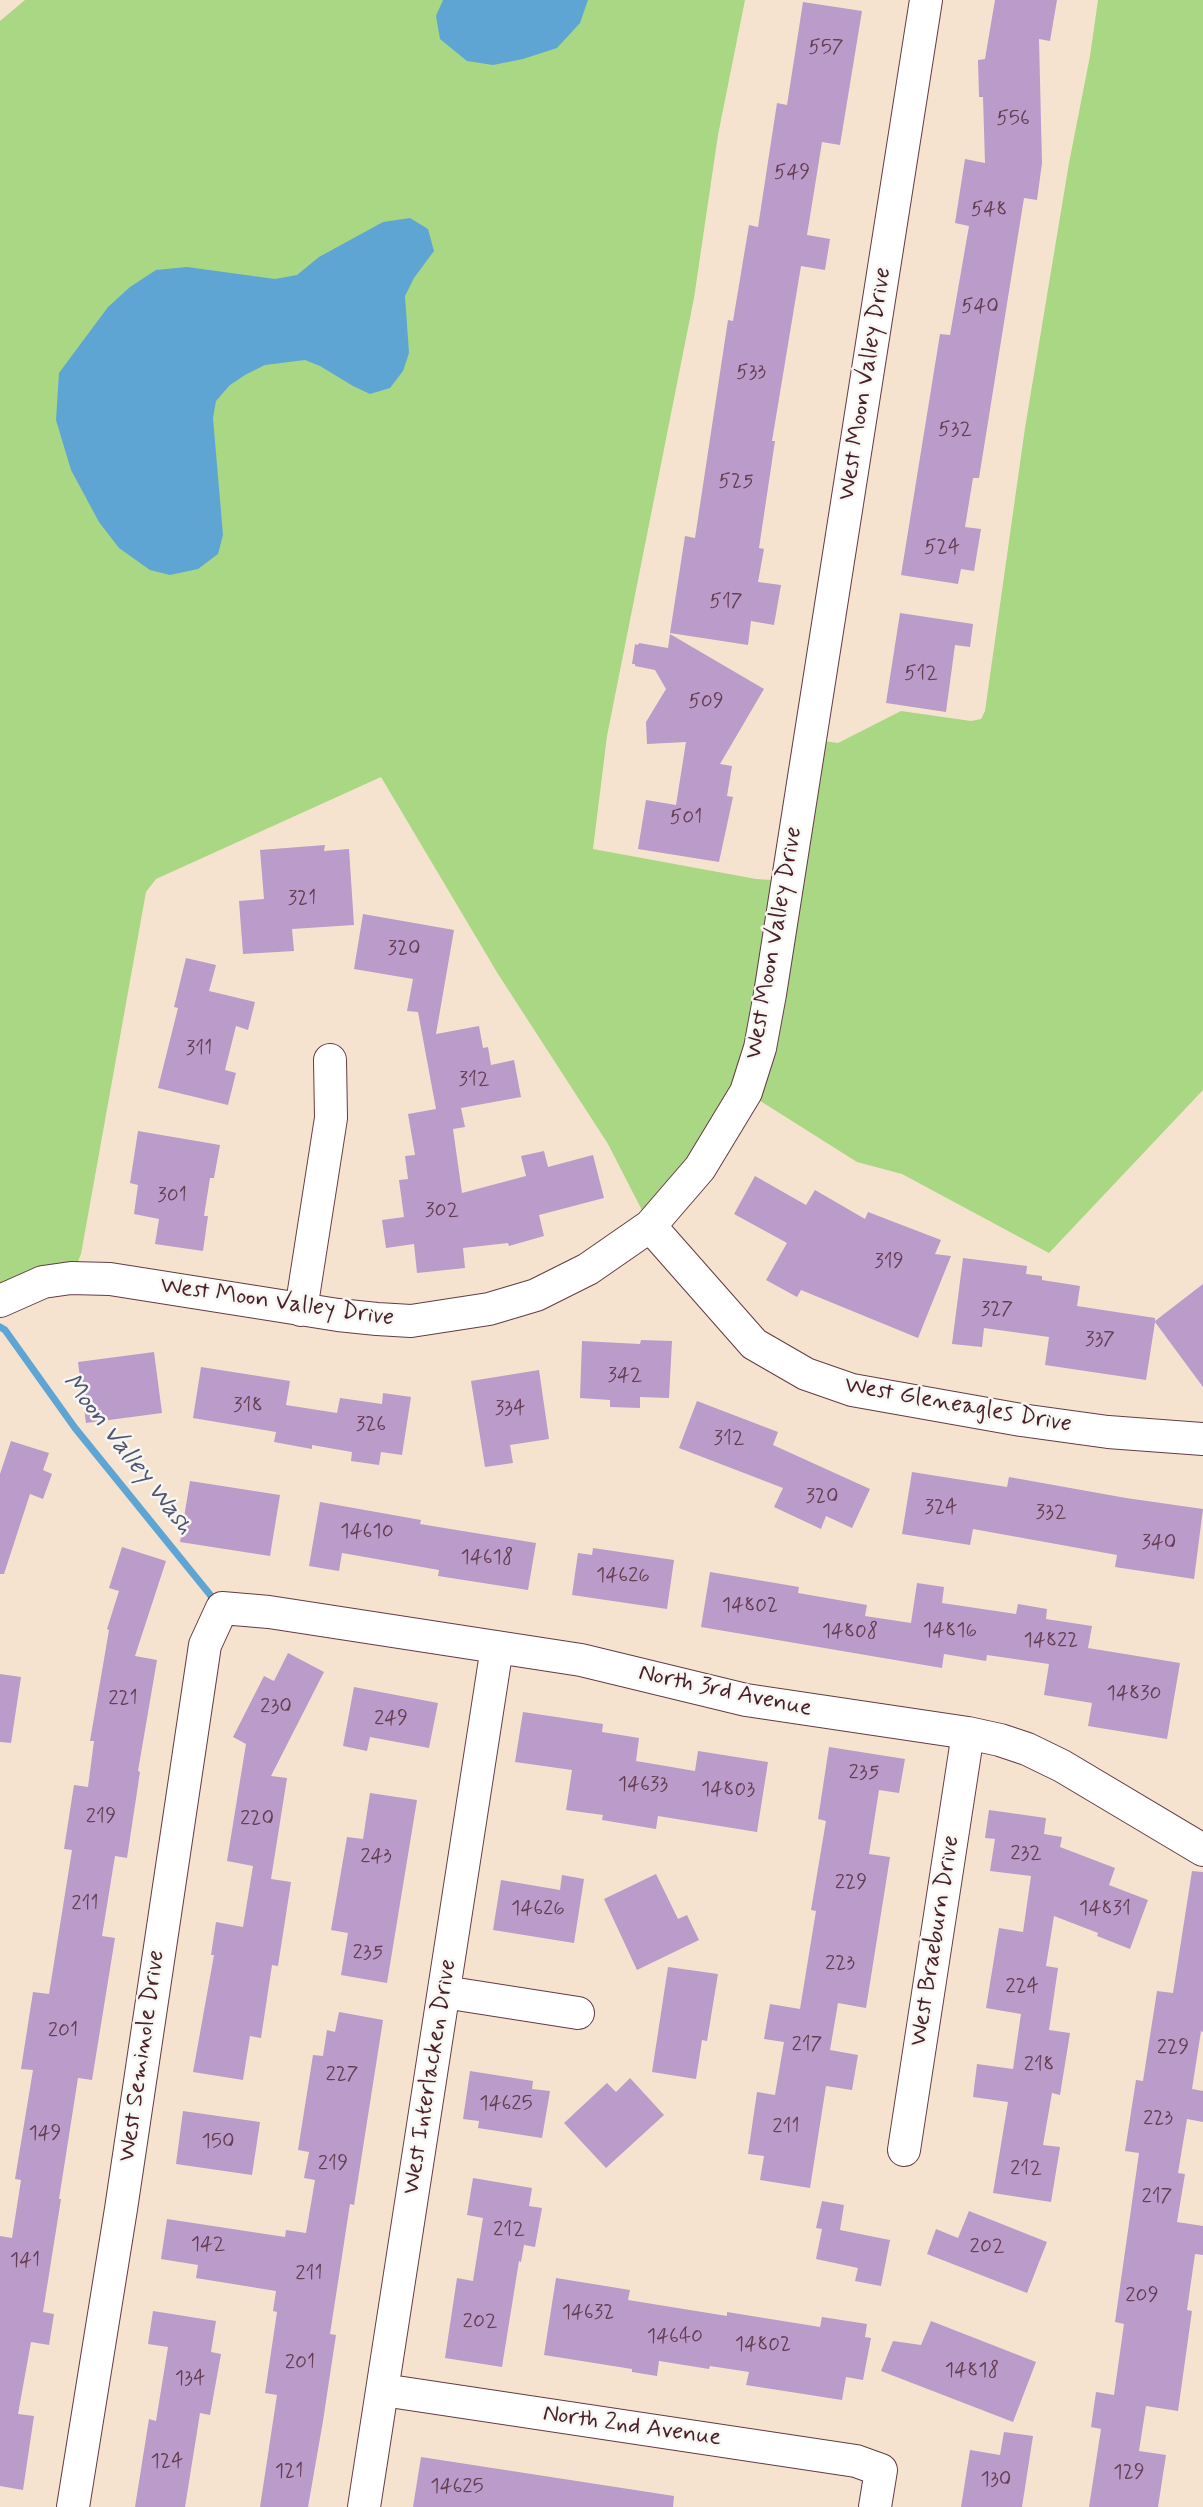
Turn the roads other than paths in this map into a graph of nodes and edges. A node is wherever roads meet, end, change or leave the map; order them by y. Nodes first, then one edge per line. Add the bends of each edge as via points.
1 (926, 0) edge
2 (330, 1060) dead end
3 (650, 1226) junction
4 (0, 1301) edge
5 (301, 1310) junction
6 (1203, 1439) edge
7 (222, 1608) joint
8 (497, 1647) junction
9 (968, 1733) junction
10 (1203, 1850) edge
11 (444, 1992) junction
12 (578, 2012) dead end
13 (904, 2150) dead end
14 (383, 2390) junction
15 (73, 2507) edge
16 (364, 2507) edge
17 (875, 2507) edge

1 - 3 street, West Moon Valley Drive via 760,1048 746,1092 700,1168
2 - 5 street via 331,1118
3 - 5 street, West Moon Valley Drive via 588,1269 536,1295 489,1309 411,1321
3 - 6 street, West Gleneagles Drive via 754,1344 806,1374 852,1390 1021,1420
4 - 5 street, West Moon Valley Drive via 43,1282 110,1279
7 - 8 street, North 3rd Avenue
7 - 15 street, West Seminole Drive via 205,1645
8 - 9 street, North 3rd Avenue via 581,1660 746,1700
8 - 11 street, West Interlacken Drive
9 - 10 street, North 3rd Avenue via 1050,1760
9 - 13 street, West Braeburn Drive
11 - 12 street
11 - 14 street, West Interlacken Drive
14 - 16 street, West Interlacken Drive
14 - 17 street, North 2nd Avenue via 856,2461 881,2470

